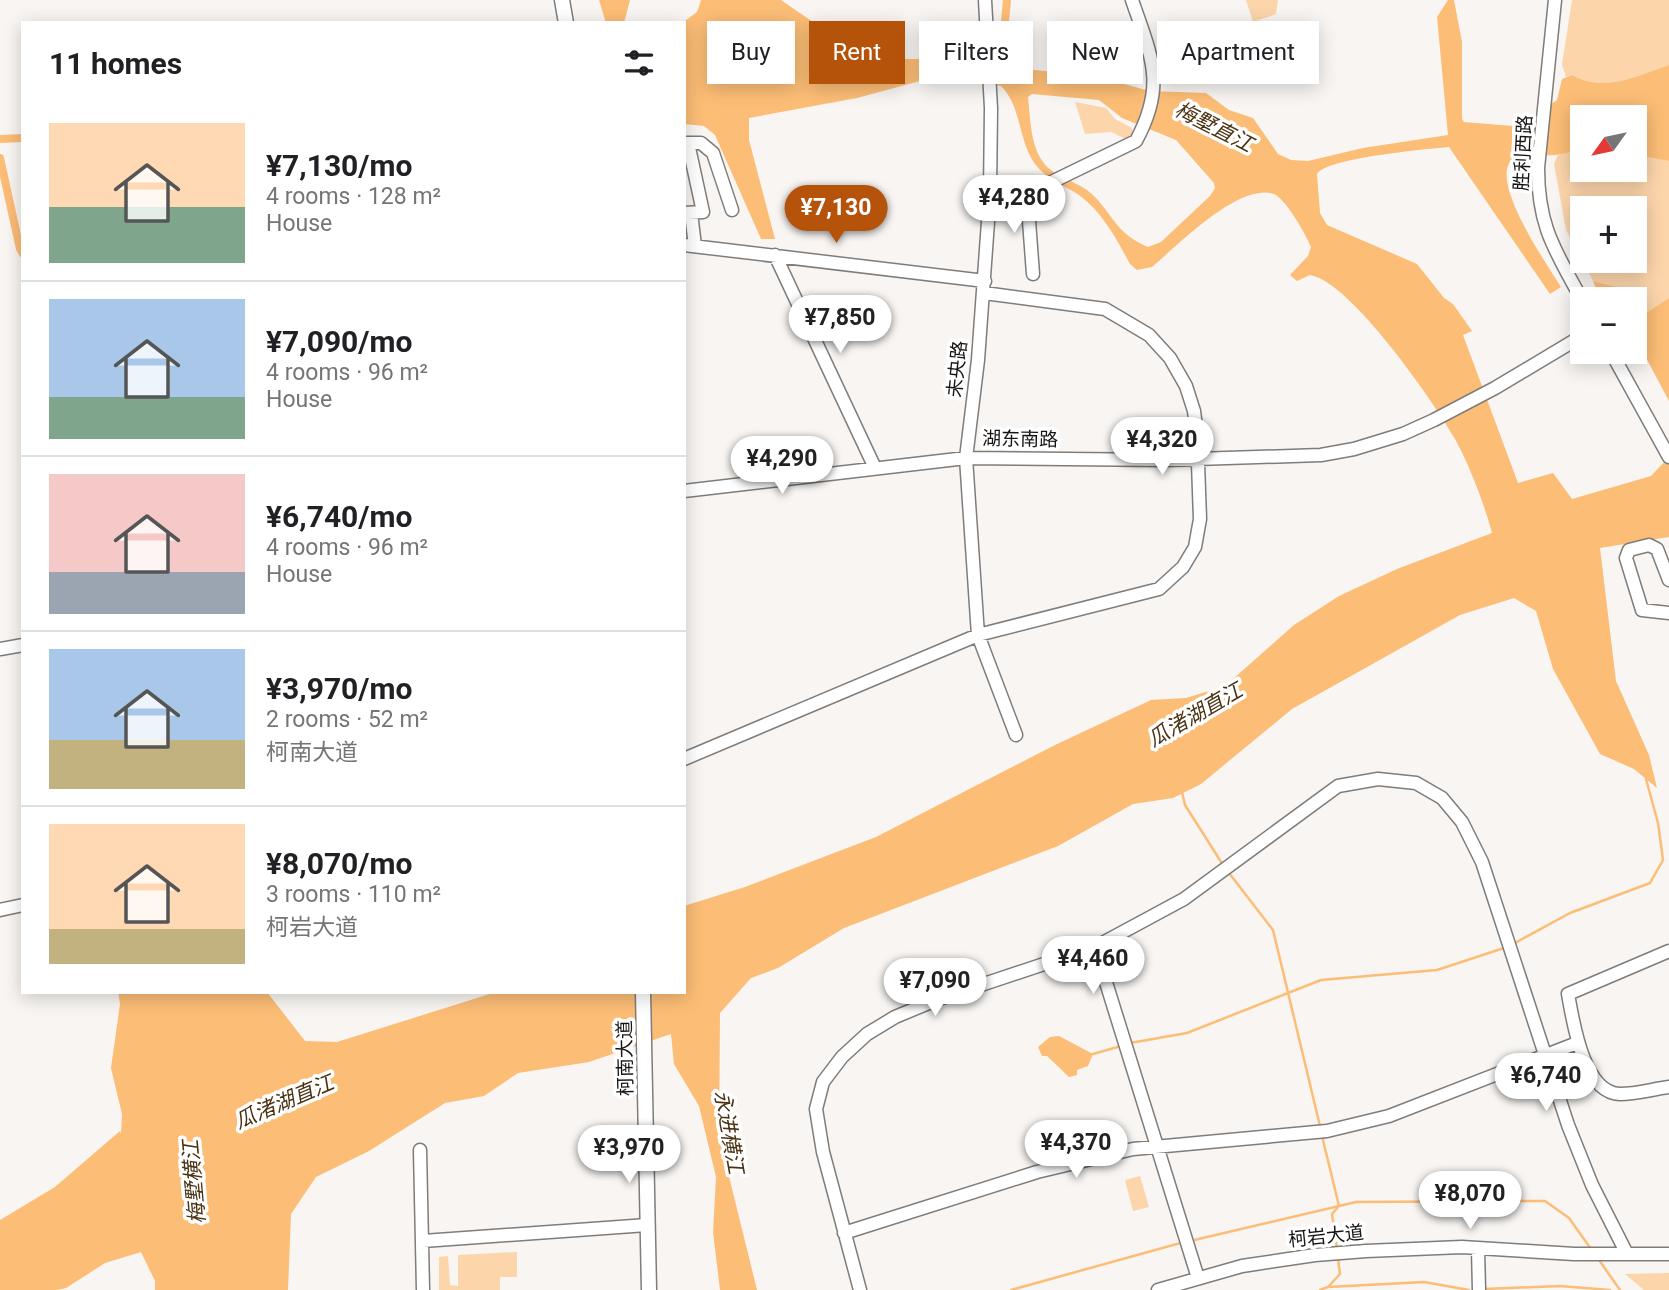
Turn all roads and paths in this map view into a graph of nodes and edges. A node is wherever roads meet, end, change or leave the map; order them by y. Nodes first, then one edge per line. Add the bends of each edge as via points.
1 (562, 0) edge
2 (985, 0) edge
3 (1132, 0) edge
4 (1555, 0) edge
5 (566, 21) edge
6 (686, 143) edge
7 (690, 183) edge
8 (990, 194) junction
9 (1027, 194) junction
10 (732, 210) dead end
11 (688, 213) edge
12 (690, 245) edge
13 (775, 255) junction
14 (1033, 274) dead end
15 (984, 287) junction
16 (1574, 287) edge
17 (1570, 343) edge
18 (1618, 364) edge
19 (1669, 457) edge
20 (966, 458) junction
21 (1198, 459) junction
22 (876, 468) junction
23 (686, 491) edge
24 (1669, 580) edge
25 (1669, 613) edge
26 (978, 635) junction
27 (21, 645) edge
28 (0, 649) edge
29 (1016, 735) dead end
30 (686, 758) edge
31 (21, 905) edge
32 (0, 910) edge
33 (1095, 947) junction
34 (1669, 951) edge
35 (643, 994) edge
36 (1577, 1043) junction
37 (1545, 1057) junction
38 (1669, 1087) edge
39 (1157, 1147) junction
40 (420, 1150) dead end
41 (647, 1225) junction
42 (844, 1233) junction
43 (423, 1241) junction
44 (1478, 1249) junction
45 (1622, 1254) junction
46 (1669, 1254) edge
47 (1198, 1278) junction
48 (1479, 1287) edge
49 (423, 1290) edge
50 (649, 1290) edge
51 (860, 1290) edge
52 (1158, 1290) edge

1 - 5 main road
2 - 8 street, 未央路
3 - 9 street via 1154,63 1154,90 1141,133 1136,141
4 - 16 street, 胜利西路 via 1538,167 1541,213
6 - 7 street
6 - 10 street via 701,143 713,153
7 - 11 street via 703,212
8 - 9 street
8 - 15 street, 未央路
9 - 14 street
11 - 12 street
12 - 13 street
13 - 15 street
13 - 22 street
15 - 20 street, 未央路
15 - 21 street via 1105,309 1149,335 1186,386 1194,411
17 - 21 street, 湖东南路 via 1495,388 1391,438 1321,455
18 - 19 street
20 - 21 street, 湖东南路
20 - 22 street, 湖东南路
20 - 26 street, 未央路
21 - 26 street via 1200,519 1195,547 1183,567 1159,589
22 - 23 street, 湖东南路
24 - 25 street via 1657,549 1649,545 1629,550 1626,558 1642,610
26 - 29 street, 未央路
26 - 30 street
27 - 28 street
31 - 32 street
33 - 37 street via 1184,899 1338,786 1378,779 1416,783 1442,798 1462,821 1482,862
33 - 39 street
33 - 42 street via 895,1017 842,1057 823,1082 816,1109
34 - 36 street via 1568,994
35 - 41 main road, 柯南大道
36 - 37 street
36 - 38 street via 1603,1087 1618,1094
37 - 39 street via 1389,1116 1327,1131
37 - 45 street
39 - 42 street via 1037,1172
39 - 47 street
40 - 43 street
41 - 43 street
41 - 50 main road, 柯南大道
42 - 51 street
43 - 49 street
44 - 45 street, 柯岩大道
44 - 47 street, 柯岩大道 via 1315,1255
44 - 48 street
45 - 46 street, 柯岩大道
47 - 52 street, 柯岩大道

